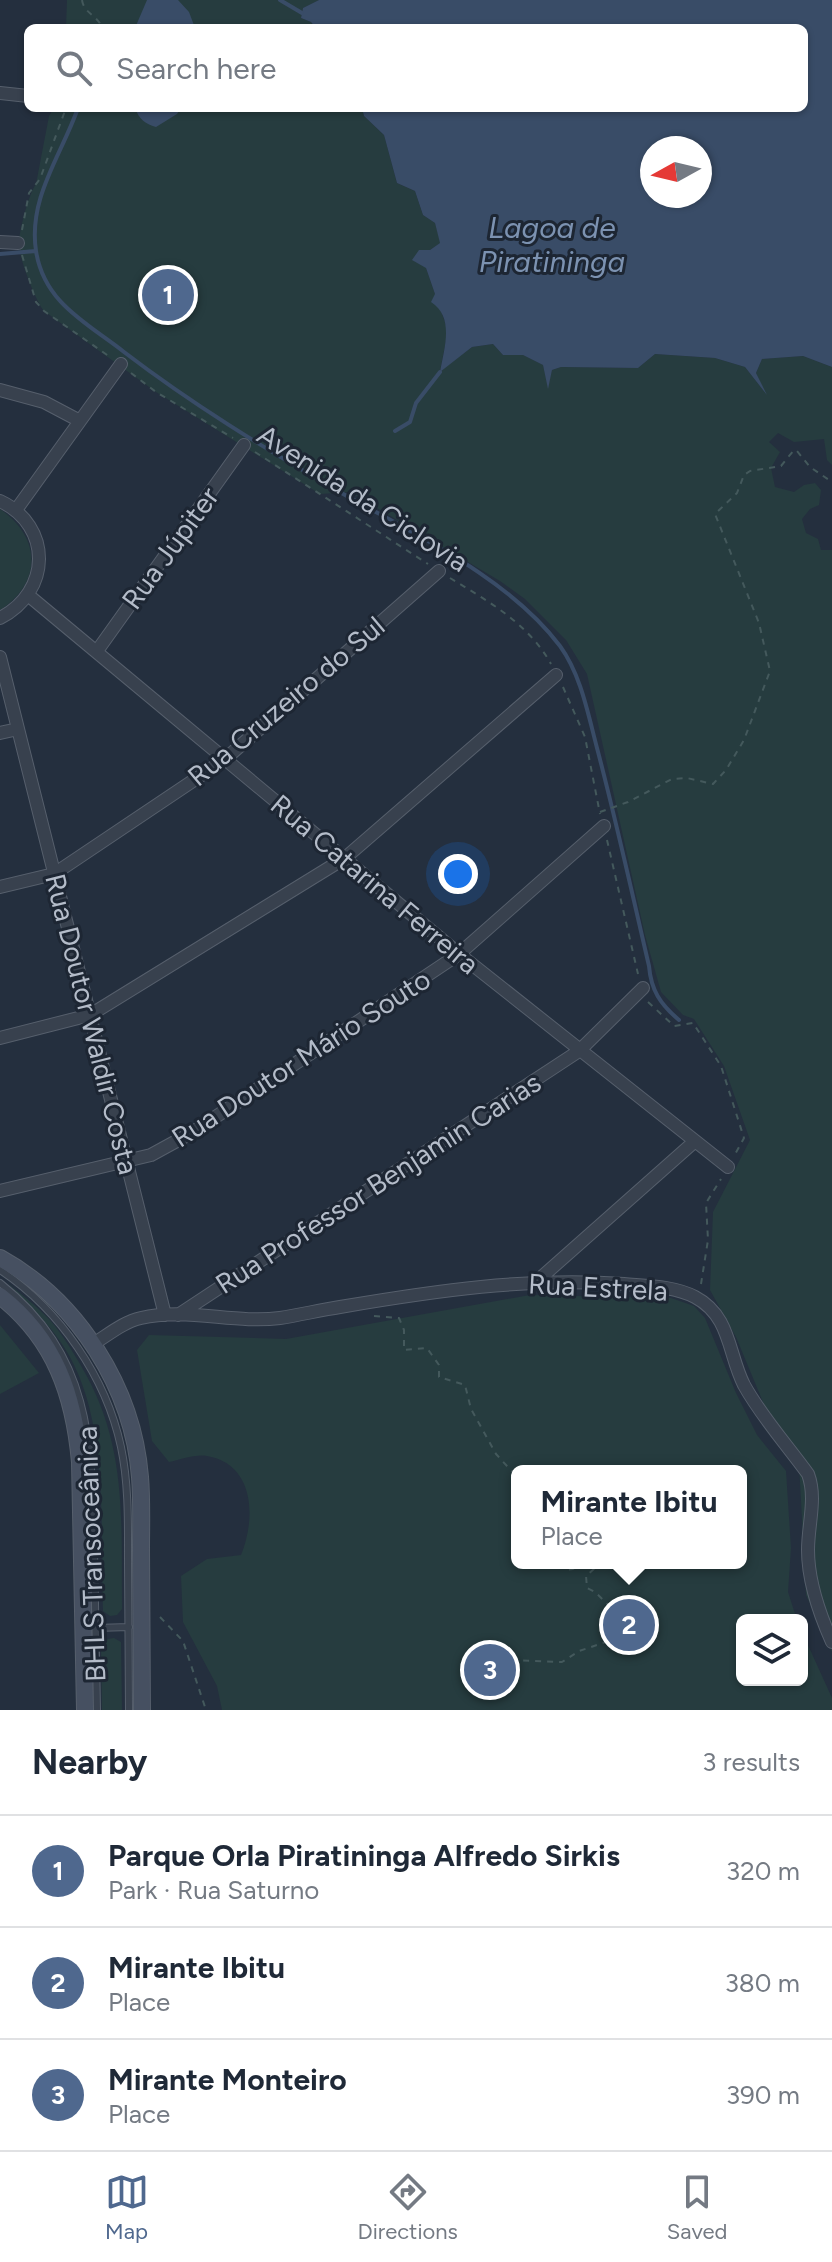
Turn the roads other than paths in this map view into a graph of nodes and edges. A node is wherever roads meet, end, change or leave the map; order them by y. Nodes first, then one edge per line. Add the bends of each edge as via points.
1 (0, 93) edge
2 (24, 96) edge
3 (0, 242) edge
4 (18, 243) road end
5 (121, 364) road end
6 (0, 390) edge
7 (80, 421) junction
8 (244, 445) road end
9 (0, 501) edge
10 (16, 510) junction
11 (439, 571) road end
12 (28, 595) junction
13 (0, 618) edge
14 (97, 651) junction
15 (0, 657) edge
16 (556, 675) road end
17 (18, 729) junction
18 (0, 733) edge
19 (224, 760) junction
20 (604, 826) road end
21 (345, 858) junction
22 (54, 874) junction
23 (0, 887) edge
24 (459, 954) junction
25 (643, 988) road end
26 (90, 1015) junction
27 (0, 1038) edge
28 (579, 1051) junction
29 (694, 1142) junction
30 (126, 1161) junction
31 (728, 1167) road end
32 (0, 1191) edge
33 (0, 1258) edge
34 (0, 1270) edge
35 (536, 1282) junction
36 (0, 1283) edge
37 (0, 1296) edge
38 (172, 1315) junction
39 (93, 1344) junction
40 (129, 1627) junction
41 (96, 1628) junction
42 (832, 1642) edge
43 (85, 1710) edge
44 (97, 1710) edge
45 (129, 1710) edge
46 (142, 1710) edge

1 - 2 street
3 - 4 street
5 - 7 street
6 - 7 street via 44,402
7 - 10 street
8 - 14 street, Rua Júpiter
9 - 10 street
10 - 12 street via 33,532 38,550 36,578
11 - 19 street, Rua Cruzeiro do Sul
12 - 13 street
12 - 14 street, Rua Catarina Ferreira
14 - 19 street, Rua Catarina Ferreira
15 - 17 street, Rua Doutor Waldir Costa
16 - 21 street
17 - 18 street
17 - 22 street, Rua Doutor Waldir Costa
19 - 21 street, Rua Catarina Ferreira
19 - 22 street, Rua Cruzeiro do Sul
20 - 24 street, Rua Doutor Mário Souto
21 - 24 street, Rua Catarina Ferreira
21 - 26 street
22 - 23 street, Rua Cruzeiro do Sul
22 - 26 street, Rua Doutor Waldir Costa
24 - 28 street, Rua Catarina Ferreira
24 - 30 street, Rua Doutor Mário Souto via 193,1132 151,1155
25 - 28 street, Rua Professor Benjamin Carias
26 - 27 street
26 - 30 street, Rua Doutor Waldir Costa
28 - 29 street, Rua Catarina Ferreira
28 - 38 street, Rua Professor Benjamin Carias
29 - 31 street, Rua Catarina Ferreira
29 - 35 street
30 - 32 street, Rua Doutor Mário Souto
30 - 38 street, Rua Doutor Waldir Costa
33 - 39 main road via 37,1282
34 - 40 lane, BHLS Transoceânica via 54,1316 105,1396 121,1447 128,1495
35 - 38 street, Rua Estrela via 279,1318
35 - 42 street, Rua Estrela via 676,1290 698,1298 717,1316 745,1386 813,1486 808,1551 816,1603
36 - 41 lane, BHLS Transoceânica via 42,1325 66,1361 85,1411 92,1459
37 - 43 main road via 35,1331 57,1365 77,1430
38 - 39 street via 134,1320
39 - 46 main road via 129,1420 140,1476
40 - 41 lane
40 - 45 lane, BHLS Transoceânica
41 - 44 lane, BHLS Transoceânica

